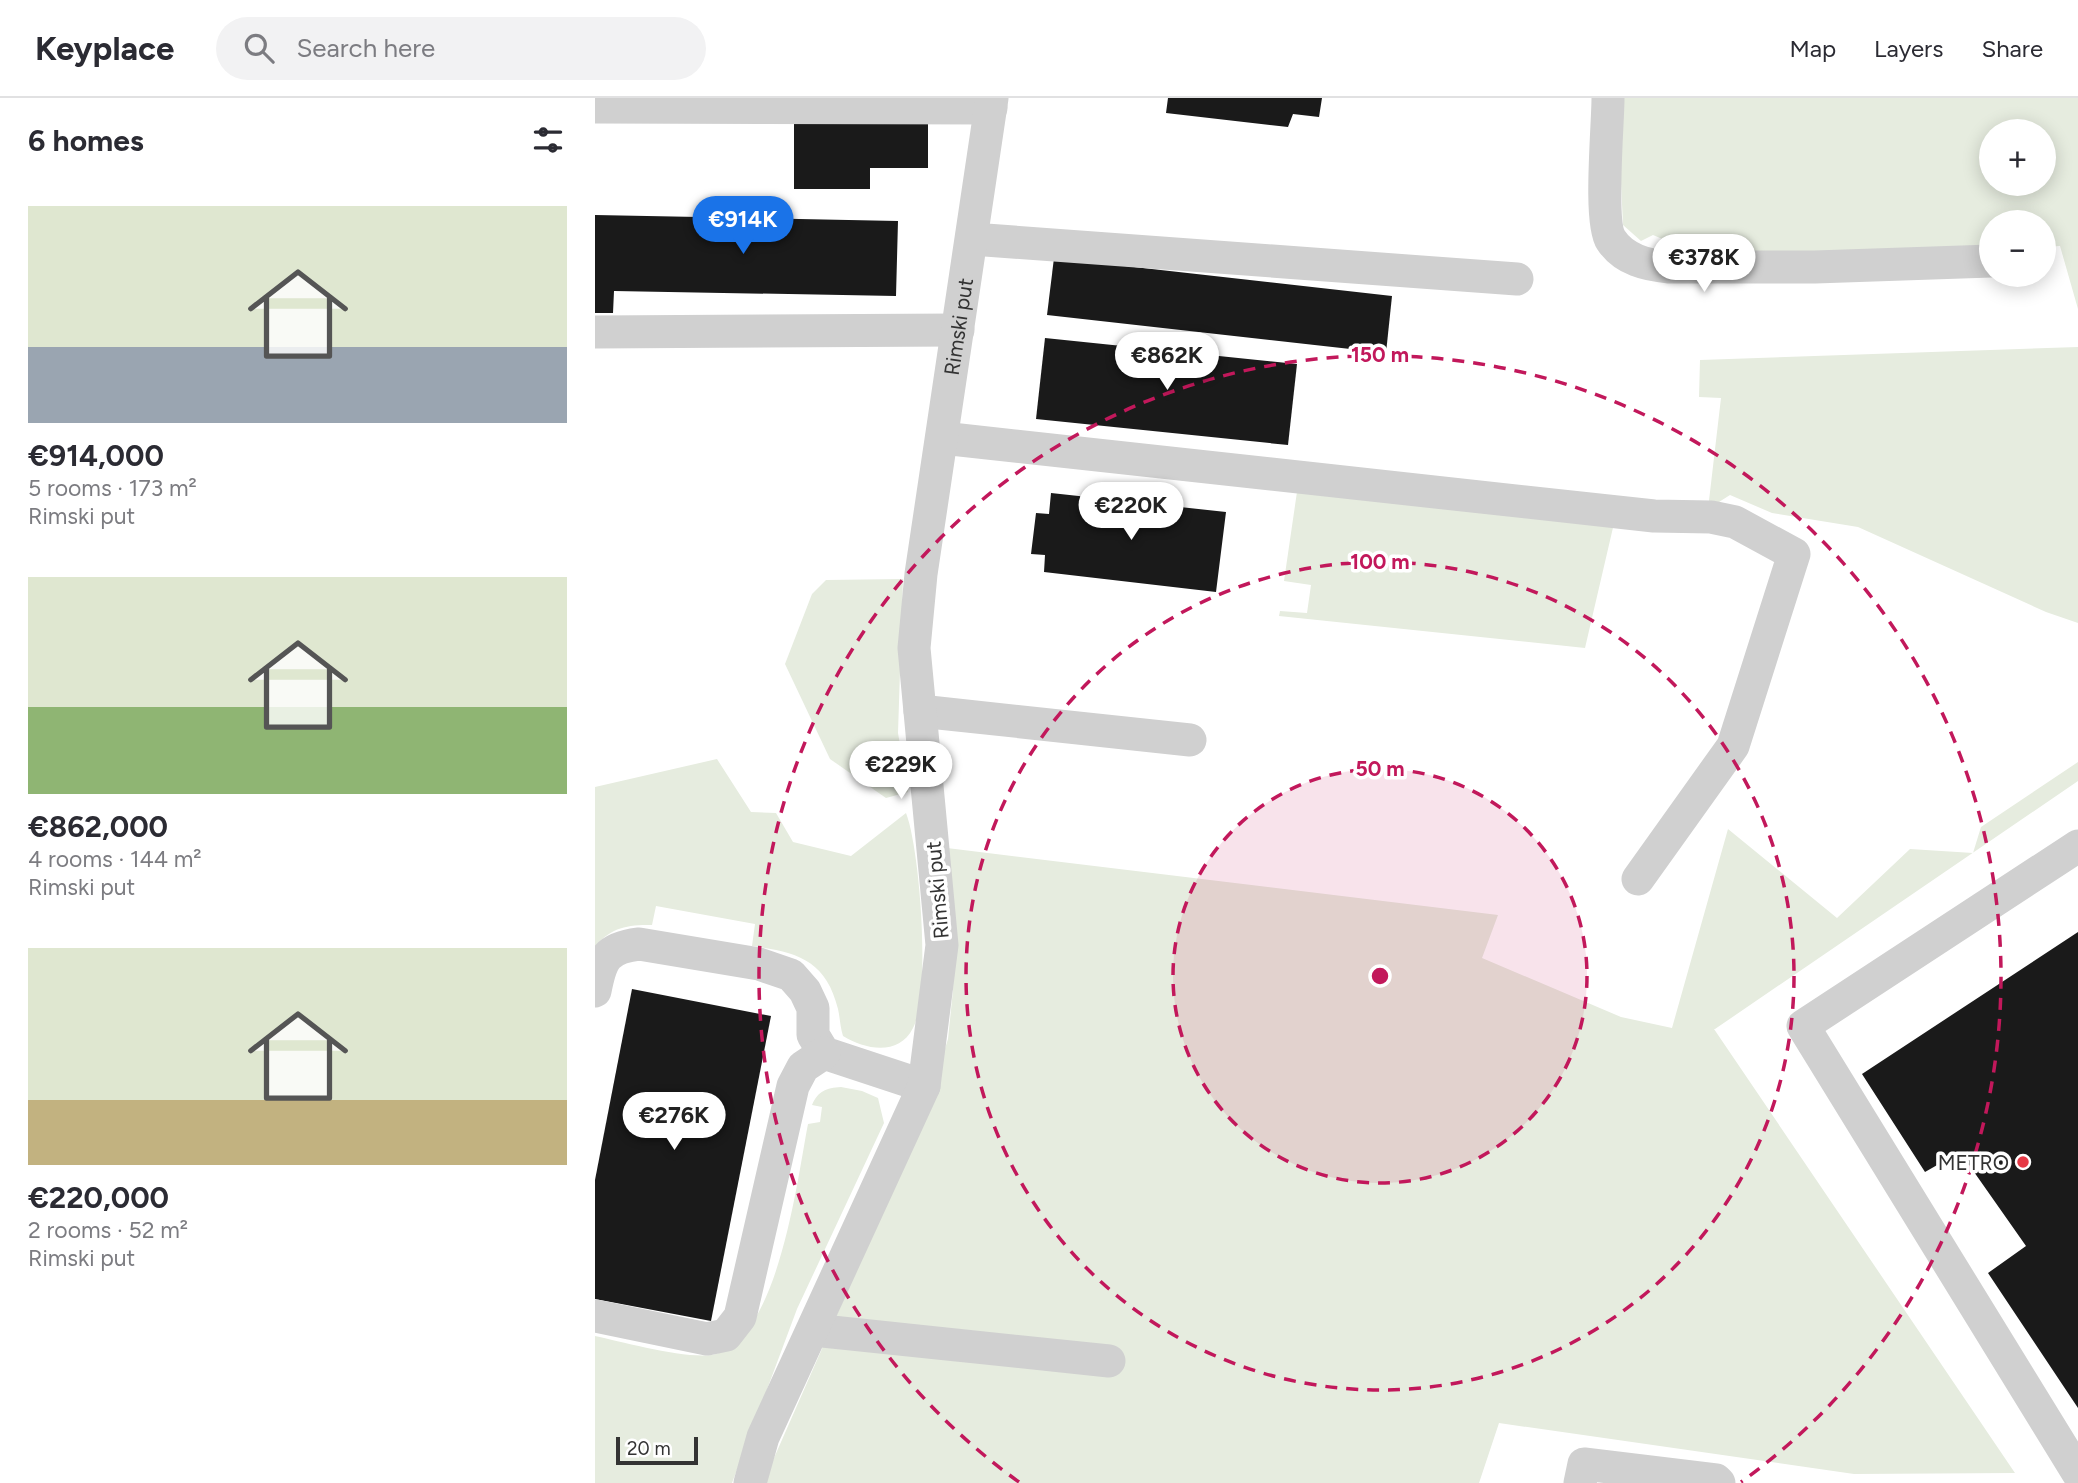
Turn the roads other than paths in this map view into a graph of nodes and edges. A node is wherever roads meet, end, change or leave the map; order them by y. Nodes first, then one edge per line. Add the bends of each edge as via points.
1 (1608, 98) edge
2 (726, 103) edge
3 (949, 103) edge
4 (991, 103) edge
5 (595, 107) edge
6 (972, 239) junction
7 (1979, 261) edge
8 (1517, 279) dead end
9 (958, 330) junction
10 (595, 332) edge
11 (942, 438) junction
12 (920, 711) junction
13 (1190, 740) dead end
14 (2078, 846) edge
15 (1638, 879) dead end
16 (595, 991) edge
17 (824, 1053) junction
18 (924, 1086) junction
19 (595, 1316) edge
20 (813, 1329) junction
21 (1109, 1360) dead end
22 (2077, 1472) edge
23 (750, 1483) edge
24 (1580, 1483) edge
25 (1719, 1483) edge

1 - 7 street via 1609,238 1634,259 1649,265 1696,267
2 - 3 street
2 - 5 street
3 - 4 street
4 - 6 street, Rimski put
6 - 8 street
6 - 9 street, Rimski put
9 - 10 street
9 - 11 street, Rimski put
11 - 12 street, Rimski put via 914,648
11 - 15 street via 1654,516 1711,517 1735,522 1794,554 1733,746
12 - 13 street
12 - 18 street, Rimski put via 943,945
14 - 22 street via 1803,1026
16 - 17 street via 603,959 620,947 639,944 759,964 791,975 805,991 813,1008 813,1035
17 - 18 street
17 - 19 street via 803,1068 793,1086 740,1317 726,1335 707,1339
18 - 20 street, Rimski put
20 - 21 street
20 - 23 street, Rimski put via 763,1437
24 - 25 street via 1584,1464

